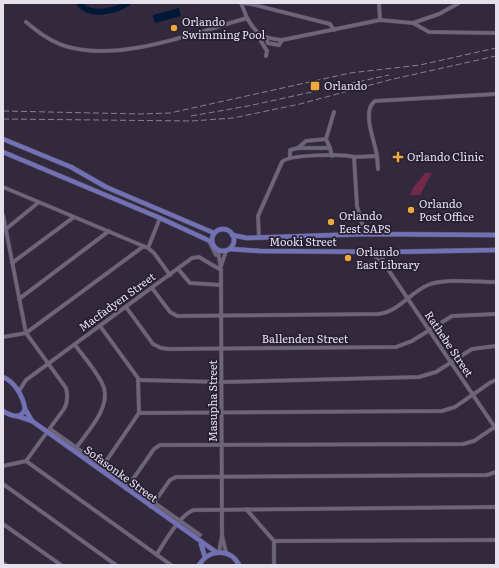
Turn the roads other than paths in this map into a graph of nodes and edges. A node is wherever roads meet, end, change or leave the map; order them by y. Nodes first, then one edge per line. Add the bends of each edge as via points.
1 (379, 3) edge
2 (460, 3) edge
3 (247, 18) junction
4 (380, 20) junction
5 (26, 22) dead end
6 (413, 24) junction
7 (254, 29) junction
8 (334, 30) junction
9 (496, 33) edge
10 (266, 56) dead end
11 (496, 94) edge
12 (334, 112) dead end
13 (3, 139) edge
14 (326, 139) junction
15 (298, 148) junction
16 (330, 148) junction
17 (3, 152) edge
18 (332, 156) junction
19 (377, 156) junction
20 (290, 157) junction
21 (354, 157) junction
22 (378, 169) dead end
23 (3, 187) edge
24 (39, 202) junction
25 (3, 215) edge
26 (74, 217) junction
27 (160, 218) junction
28 (362, 228) junction
29 (6, 229) junction
30 (109, 232) junction
31 (216, 232) junction
32 (359, 234) junction
33 (365, 234) junction
34 (232, 235) junction
35 (496, 235) edge
36 (259, 237) junction
37 (210, 241) junction
38 (144, 246) junction
39 (148, 248) junction
40 (218, 250) junction
41 (228, 250) junction
42 (496, 250) edge
43 (371, 251) junction
44 (386, 252) junction
45 (12, 263) junction
46 (220, 267) junction
47 (178, 269) junction
48 (387, 269) junction
49 (170, 275) junction
50 (496, 282) edge
51 (221, 284) junction
52 (152, 288) junction
53 (19, 299) junction
54 (408, 299) junction
55 (126, 307) junction
56 (496, 314) edge
57 (221, 316) junction
58 (100, 326) junction
59 (429, 330) junction
60 (26, 333) junction
61 (3, 337) edge
62 (74, 345) junction
63 (496, 346) edge
64 (221, 348) junction
65 (451, 362) junction
66 (48, 364) junction
67 (3, 376) edge
68 (26, 380) junction
69 (138, 380) junction
70 (496, 380) edge
71 (11, 382) junction
72 (222, 382) junction
73 (19, 391) junction
74 (473, 394) junction
75 (25, 409) junction
76 (3, 411) edge
77 (139, 413) junction
78 (222, 414) junction
79 (16, 416) junction
80 (32, 422) junction
81 (496, 427) edge
82 (49, 431) junction
83 (222, 444) junction
84 (75, 449) junction
85 (26, 461) junction
86 (3, 466) edge
87 (101, 468) junction
88 (496, 472) edge
89 (222, 477) junction
90 (3, 484) edge
91 (127, 486) junction
92 (155, 502) junction
93 (151, 507) junction
94 (496, 507) edge
95 (222, 509) junction
96 (246, 509) junction
97 (181, 520) junction
98 (3, 524) edge
99 (177, 526) junction
100 (200, 534) dead end
101 (222, 535) junction
102 (496, 540) edge
103 (274, 541) junction
104 (200, 542) junction
105 (217, 552) junction
106 (226, 553) junction
107 (156, 554) junction
108 (205, 557) junction
109 (3, 563) edge
110 (6, 565) edge
111 (61, 565) edge
112 (116, 565) edge
113 (171, 565) edge
114 (199, 565) edge
115 (239, 565) edge
116 (274, 565) edge

1 - 4 street
2 - 6 street
3 - 5 street via 147,46 101,51 62,45
3 - 7 street
3 - 8 street via 241,3 330,24
4 - 6 street
4 - 8 street
6 - 9 street via 429,32
7 - 8 street via 266,37 282,40
7 - 10 street via 267,51
11 - 19 street via 375,101 369,110
12 - 14 street
13 - 31 main road via 71,167 106,187
14 - 15 street via 306,141
14 - 16 street
15 - 16 street
15 - 20 street via 290,150
16 - 18 street
17 - 27 main road
18 - 20 street
18 - 21 street
19 - 21 street
19 - 22 street
20 - 36 street via 282,162 260,211
21 - 28 street via 357,206
23 - 24 street
24 - 26 street
24 - 29 street
25 - 29 street
26 - 30 street
26 - 45 street
27 - 37 main road
27 - 39 street
28 - 32 street
28 - 33 street
29 - 45 street
30 - 38 street
30 - 53 street
31 - 34 main road via 224,230
31 - 37 main road
32 - 33 main road, Mooki Street
32 - 36 main road, Mooki Street
33 - 35 main road, Mooki Street
34 - 36 main road, Mooki Street
34 - 41 main road via 233,243
37 - 40 main road
37 - 46 street
38 - 39 street
38 - 60 street
39 - 49 street
40 - 41 main road
40 - 46 street, Masupha Street
41 - 43 main road, Mooki Street
41 - 46 street, Masupha Street
42 - 44 main road, Mooki Street
43 - 44 main road, Mooki Street
43 - 48 street, Rathebe Street
44 - 48 street via 382,258
45 - 53 street
46 - 47 street, Macfadyen Street via 199,257 192,258
46 - 51 street, Masupha Street
47 - 49 street, Macfadyen Street
47 - 51 street via 190,283
48 - 54 street, Rathebe Street
49 - 52 street, Macfadyen Street
50 - 54 street via 436,283 426,286
51 - 57 street, Masupha Street
52 - 55 street, Macfadyen Street
52 - 57 street via 173,315
53 - 60 street
54 - 57 street via 384,314
54 - 59 street, Rathebe Street
55 - 58 street, Macfadyen Street
55 - 64 street, Ballenden Street via 155,346 169,349
56 - 59 street, Ballenden Street via 455,315
57 - 64 street, Masupha Street
58 - 62 street, Macfadyen Street
58 - 69 street
59 - 64 street, Ballenden Street via 406,345 396,347
59 - 65 street, Rathebe Street
60 - 61 street
60 - 66 street
62 - 66 street, Macfadyen Street
62 - 84 street via 102,384 105,395 101,412
63 - 65 street via 476,348
64 - 72 street, Masupha Street
65 - 72 street via 430,375 419,377
65 - 74 street, Rathebe Street
66 - 68 street, Macfadyen Street
66 - 82 street via 66,388 67,394 66,405
67 - 71 main road, Sofasonke Street
68 - 71 street, Macfadyen Street
68 - 73 street, Macfadyen Street
69 - 72 street
69 - 77 street
70 - 74 street
71 - 73 main road, Sofasonke Street
72 - 78 street, Masupha Street
73 - 75 main road, Sofasonke Street
74 - 78 street via 455,407 442,411
74 - 81 street, Rathebe Street
75 - 79 main road via 21,415
75 - 80 main road, Sofasonke Street
76 - 79 main road, Sofasonke Street
77 - 78 street
77 - 87 street
78 - 83 street, Masupha Street
79 - 80 main road, Sofasonke Street
80 - 82 main road, Sofasonke Street
81 - 83 street via 474,441 463,444
82 - 84 main road, Sofasonke Street
82 - 85 street
83 - 89 street, Masupha Street
83 - 91 street via 159,446 154,449
84 - 87 main road, Sofasonke Street
85 - 86 street
85 - 107 street
87 - 91 main road, Sofasonke Street
88 - 89 street via 487,475
89 - 92 street via 174,477
89 - 95 street, Masupha Street
90 - 112 street
91 - 92 street
91 - 93 main road, Sofasonke Street
92 - 93 street
92 - 97 street
93 - 99 main road, Sofasonke Street
94 - 96 street
95 - 96 street
95 - 97 street via 191,510
95 - 101 street, Masupha Street
96 - 103 street
97 - 99 street
97 - 100 street
98 - 111 street
99 - 104 main road, Sofasonke Street
99 - 107 street
101 - 105 street, Masupha Street
101 - 106 street, Masupha Street
102 - 103 street
103 - 116 street
104 - 105 main road, Sofasonke Street
104 - 108 main road
105 - 106 main road, Sofasonke Street
105 - 108 main road
106 - 115 main road
107 - 113 street
108 - 114 main road
109 - 110 street

